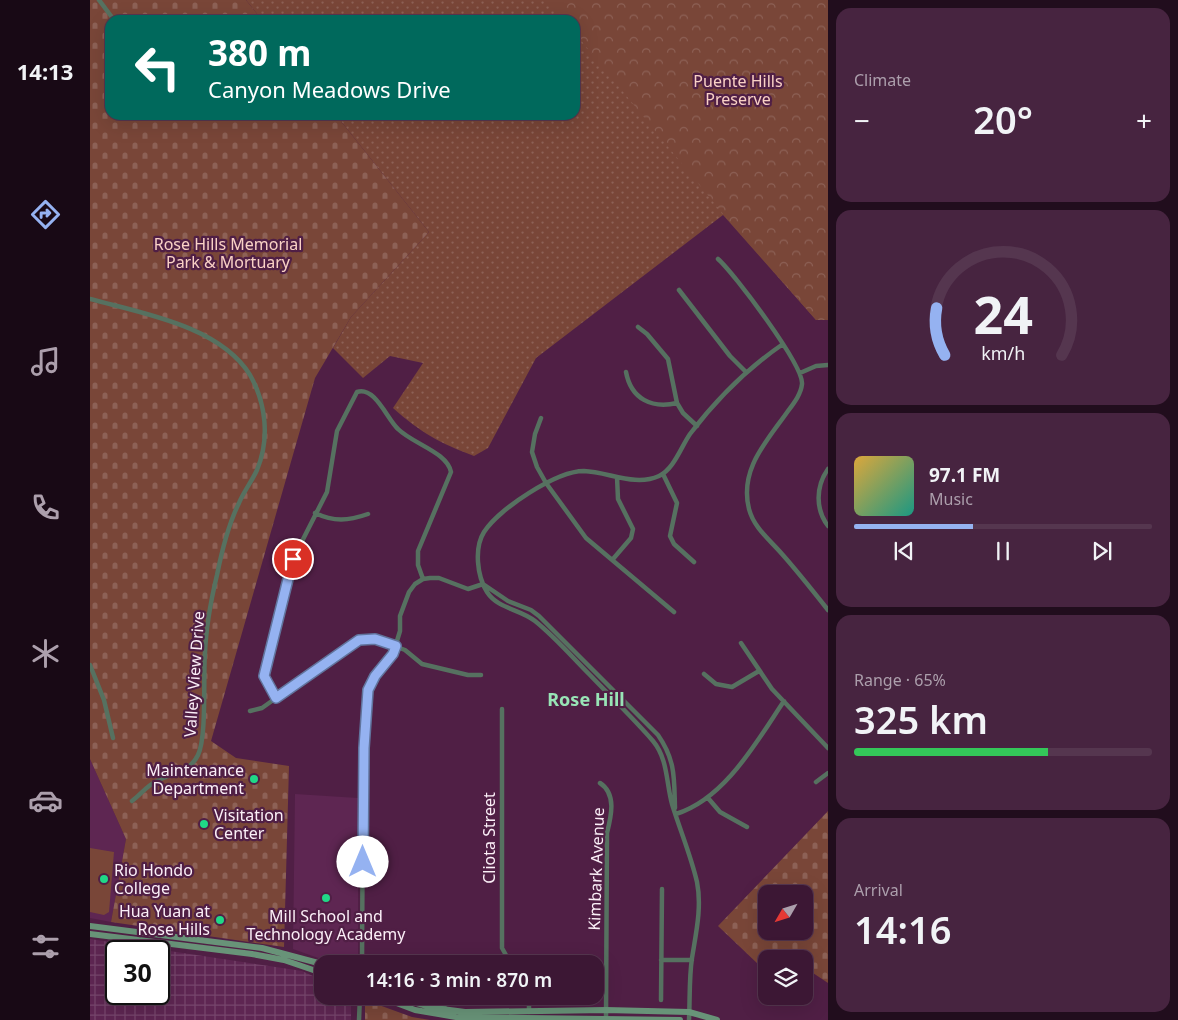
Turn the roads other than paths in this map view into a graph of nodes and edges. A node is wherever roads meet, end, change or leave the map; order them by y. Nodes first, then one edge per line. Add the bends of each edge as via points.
1 (99, 0) edge
2 (110, 15) edge
3 (718, 259) dead end
4 (679, 290) dead end
5 (90, 299) edge
6 (638, 327) dead end
7 (782, 344) junction
8 (828, 365) edge
9 (626, 372) dead end
10 (746, 372) junction
11 (800, 373) junction
12 (677, 403) junction
13 (542, 418) dead end
14 (697, 426) junction
15 (828, 470) edge
16 (663, 474) junction
17 (618, 477) junction
18 (546, 484) junction
19 (316, 513) junction
20 (368, 514) dead end
21 (828, 526) edge
22 (613, 559) junction
23 (694, 562) dead end
24 (423, 579) junction
25 (484, 584) junction
26 (828, 610) edge
27 (674, 612) dead end
28 (741, 643) dead end
29 (396, 646) junction
30 (90, 665) edge
31 (760, 671) junction
32 (704, 674) dead end
33 (481, 675) dead end
34 (276, 698) junction
35 (784, 702) junction
36 (502, 709) dead end
37 (250, 711) dead end
38 (113, 738) dead end
39 (828, 748) edge
40 (828, 773) edge
41 (816, 782) dead end
42 (600, 783) dead end
43 (708, 798) junction
44 (132, 801) dead end
45 (676, 814) junction
46 (747, 827) dead end
47 (662, 889) dead end
48 (90, 926) edge
49 (90, 934) edge
50 (288, 953) junction
51 (252, 954) junction
52 (362, 955) edge
53 (506, 955) edge
54 (661, 960) junction
55 (692, 960) junction
56 (314, 961) edge
57 (314, 970) edge
58 (661, 1000) dead end
59 (360, 1005) edge
60 (402, 1005) edge
61 (436, 1005) edge
62 (453, 1005) edge
63 (457, 1005) edge
64 (606, 1010) junction
65 (689, 1012) junction
66 (529, 1017) edge
67 (550, 1019) edge
68 (606, 1019) edge
69 (360, 1020) edge
70 (680, 1020) edge
71 (689, 1020) edge
72 (717, 1020) edge

1 - 2 street
3 - 7 street via 748,294
4 - 10 street
5 - 44 street, Valley View Drive via 169,320 217,342 245,368 262,401 264,419 264,439 257,469 238,503 217,576 205,652 199,753 190,767 154,782
6 - 12 street via 668,359
7 - 10 street
7 - 11 street
8 - 11 street
9 - 12 street via 632,390 648,402 664,406
10 - 14 street
11 - 26 street via 802,384 798,398 753,461 745,491 755,524
12 - 14 street
13 - 18 street via 532,452
14 - 16 street
15 - 21 street via 821,485 819,502 823,520
16 - 17 street via 650,479
16 - 23 street via 677,503 670,536
17 - 18 street via 573,472
17 - 22 street via 618,499 633,529 631,538
18 - 22 street via 581,532
18 - 25 street via 507,509 483,534 478,559
19 - 20 street via 335,520
19 - 24 street via 327,492 338,430 357,392 370,393 404,436 444,458 450,465 451,472 418,551
19 - 34 street via 293,559 267,657 264,676
22 - 27 street
24 - 25 street via 439,578 468,588
24 - 29 street via 409,592 400,616
25 - 45 street via 485,590 498,603 534,620 655,743 665,763
25 - 45 street via 508,601 539,616 658,736 674,765
28 - 31 street
29 - 33 street via 422,664
29 - 34 street via 375,639 359,640
29 - 52 street via 368,690 366,708
30 - 38 street via 104,700
31 - 32 street via 732,687 716,684
31 - 35 street
34 - 37 street via 262,708
35 - 39 street
35 - 43 street via 755,747
36 - 53 street, Cliota Street via 502,948
40 - 41 street
42 - 64 street, Kimbark Avenue via 609,792 612,804 607,833
43 - 45 street via 692,809
43 - 46 street via 720,812
45 - 55 street via 697,883 698,930
47 - 54 street
48 - 50 main road
49 - 51 main road
50 - 51 main road via 285,957
50 - 56 main road
51 - 57 main road
54 - 55 street
54 - 58 street
55 - 65 street
59 - 69 street
60 - 61 main road via 415,1010
62 - 66 main road via 481,1012
63 - 66 main road
64 - 65 main road
64 - 66 main road
64 - 68 street, Kimbark Avenue
65 - 71 street
65 - 72 main road
66 - 67 main road
67 - 68 main road
68 - 70 main road

